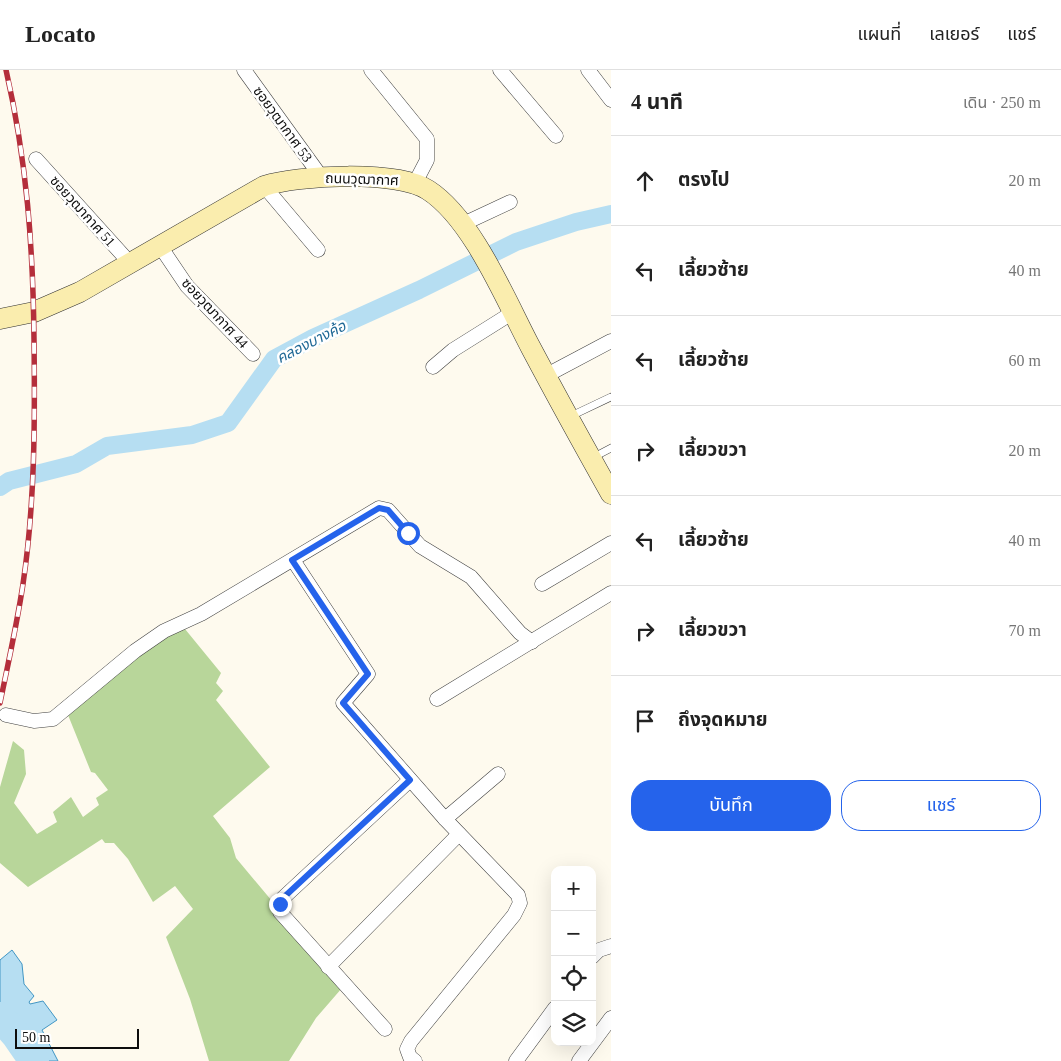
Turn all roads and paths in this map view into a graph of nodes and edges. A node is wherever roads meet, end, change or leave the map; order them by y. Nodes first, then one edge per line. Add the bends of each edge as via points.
1 (244, 70) edge
2 (371, 70) edge
3 (500, 70) edge
4 (588, 70) edge
5 (611, 100) edge
6 (556, 136) dead end
7 (36, 159) dead end
8 (322, 178) junction
9 (415, 183) junction
10 (264, 186) junction
11 (510, 202) dead end
12 (462, 224) junction
13 (160, 246) junction
14 (318, 250) dead end
15 (130, 263) junction
16 (512, 314) junction
17 (3, 321) edge
18 (611, 341) edge
19 (254, 354) dead end
20 (433, 367) dead end
21 (545, 376) junction
22 (611, 397) edge
23 (568, 418) junction
24 (611, 448) edge
25 (591, 459) junction
26 (611, 494) edge
27 (611, 543) edge
28 (292, 560) junction
29 (542, 584) dead end
30 (611, 593) edge
31 (532, 642) junction
32 (437, 698) dead end
33 (6, 715) dead end
34 (498, 774) dead end
35 (410, 780) junction
36 (445, 819) junction
37 (459, 834) junction
38 (611, 946) edge
39 (593, 956) edge
40 (328, 967) junction
41 (551, 1013) edge
42 (611, 1018) edge
43 (385, 1028) dead end
44 (415, 1061) edge
45 (516, 1061) edge
46 (579, 1061) edge

1 - 8 street, ซอยวุฒากาศ 53
2 - 9 street via 427,139 427,160
3 - 6 street
4 - 5 street
7 - 15 street, ซอยวุฒากาศ 51
8 - 9 main road, ถนนวุฒากาศ via 392,178
8 - 10 main road, ถนนวุฒากาศ via 295,178
9 - 12 main road, ถนนวุฒากาศ via 446,205
10 - 13 main road, ถนนวุฒากาศ
10 - 14 street
11 - 12 street
12 - 16 main road, ถนนวุฒากาศ via 476,244
13 - 15 main road, ถนนวุฒากาศ
13 - 19 street, ซอยวุฒากาศ 44 via 187,286
15 - 17 main road, ถนนวุฒากาศ via 80,292 34,312
16 - 20 street via 453,350
16 - 21 main road, ถนนวุฒากาศ
18 - 21 street
21 - 23 main road, ถนนวุฒากาศ
22 - 23 lane
23 - 25 main road, ถนนวุฒากาศ
24 - 25 lane
25 - 26 main road, ถนนวุฒากาศ
27 - 29 street
28 - 31 street via 379,508 388,510 420,546 471,577 520,633
28 - 33 street via 201,614 164,631 53,719 34,721
28 - 35 street via 368,674 343,703
30 - 31 street
31 - 32 street
34 - 36 street
35 - 36 street
35 - 40 street via 280,904 280,912
36 - 37 street
37 - 40 street
37 - 44 street via 518,896 520,903 514,915 410,1041 407,1048
38 - 39 street
40 - 43 street
41 - 45 street
42 - 46 street

